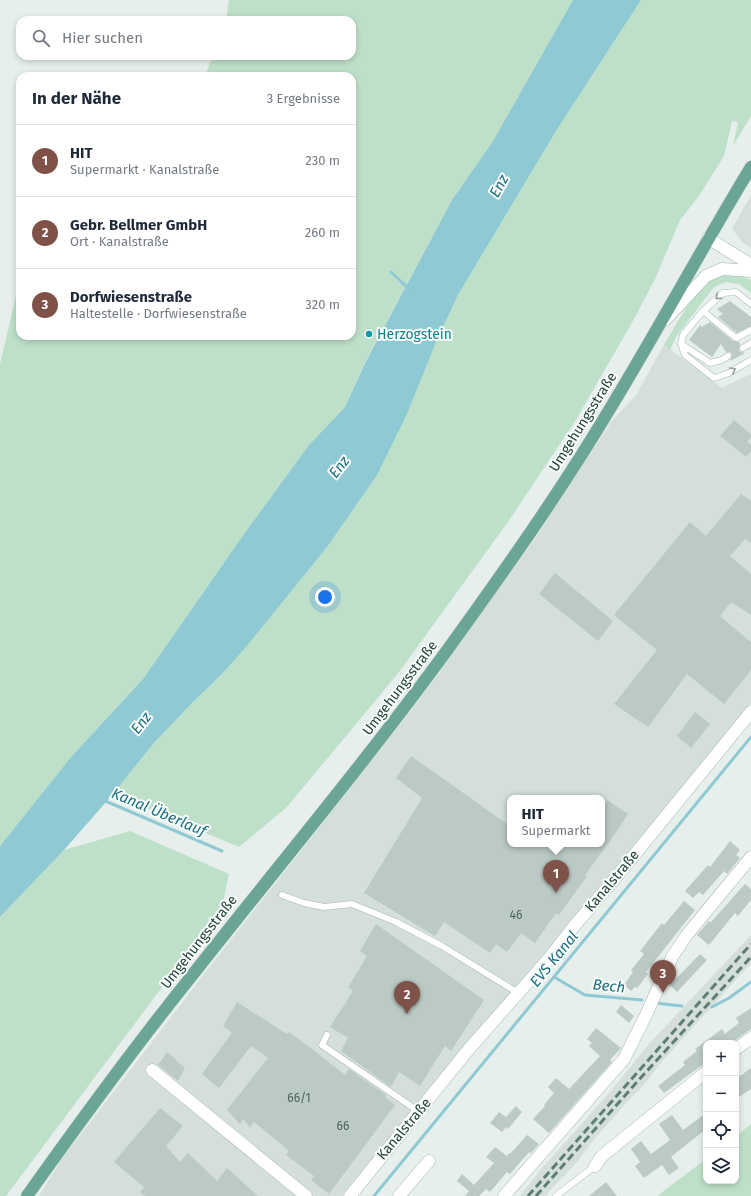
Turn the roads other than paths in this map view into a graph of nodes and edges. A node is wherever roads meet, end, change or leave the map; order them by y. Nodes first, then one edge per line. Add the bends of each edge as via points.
1 (751, 167) edge
2 (708, 238) junction
3 (751, 265) edge
4 (751, 271) edge
5 (751, 304) edge
6 (703, 311) junction
7 (657, 328) junction
8 (751, 330) edge
9 (751, 343) edge
10 (681, 344) junction
11 (743, 348) dead end
12 (728, 356) dead end
13 (751, 360) edge
14 (751, 712) edge
15 (751, 858) edge
16 (282, 895) dead end
17 (518, 993) junction
18 (327, 1034) dead end
19 (751, 1038) edge
20 (739, 1047) edge
21 (152, 1070) dead end
22 (703, 1074) edge
23 (418, 1112) junction
24 (429, 1161) dead end
25 (595, 1166) joint
26 (27, 1196) edge
27 (306, 1196) edge
28 (350, 1196) edge
29 (399, 1196) edge
30 (504, 1196) edge
31 (556, 1196) edge

1 - 2 main road, Umgehungsstraße
2 - 3 street
2 - 7 main road, Umgehungsstraße
4 - 7 street via 722,269 706,276
5 -> 6 lane via 736,292 723,293
6 - 8 lane via 736,338
6 - 10 lane via 683,335
7 - 26 main road, Umgehungsstraße via 566,479 445,653 148,1031
9 - 11 lane
10 - 12 lane via 710,363
10 -> 13 lane via 685,355 714,378 729,373
14 - 17 street, Kanalstraße
15 - 30 street via 672,956 648,1014 624,1059
16 - 17 lane via 324,908 352,904 396,922 442,946
17 - 23 street, Kanalstraße
18 - 23 lane via 322,1045
19 - 20 street
21 - 27 street
22 - 25 street via 602,1156
23 - 28 street, Kanalstraße
24 - 29 street
25 - 31 lane

